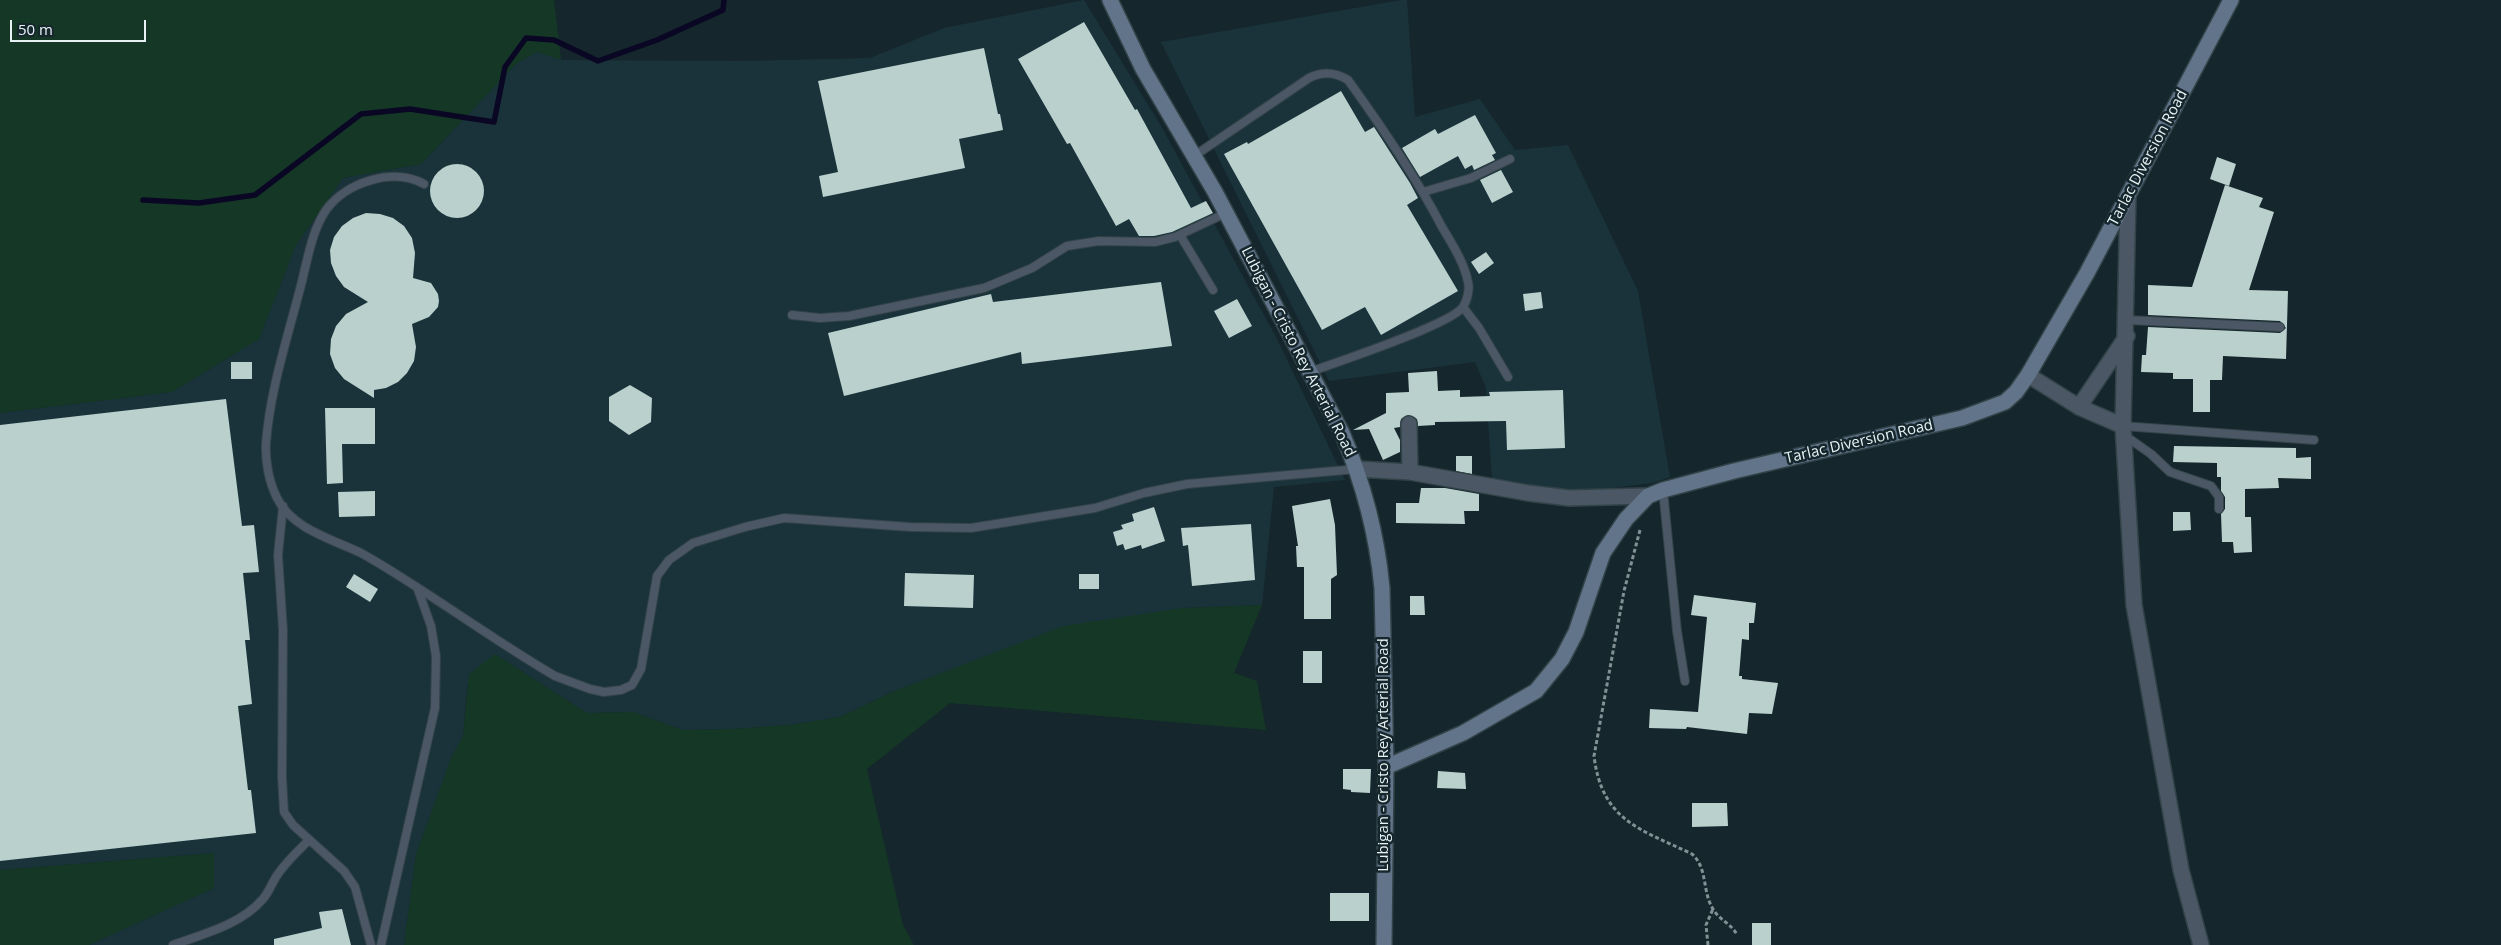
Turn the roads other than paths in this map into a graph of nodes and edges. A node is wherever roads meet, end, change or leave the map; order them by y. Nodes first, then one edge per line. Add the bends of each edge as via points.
1 (1110, 0) edge
2 (2231, 0) edge
3 (1194, 156) junction
4 (1510, 159) dead end
5 (424, 184) dead end
6 (1423, 192) junction
7 (2128, 195) junction
8 (1226, 213) junction
9 (1180, 235) junction
10 (1213, 290) dead end
11 (1463, 307) junction
12 (792, 315) dead end
13 (2127, 320) junction
14 (2280, 327) dead end
15 (2127, 336) junction
16 (1310, 372) junction
17 (2028, 375) junction
18 (1508, 377) dead end
19 (2080, 407) junction
20 (1409, 424) dead end
21 (2124, 430) junction
22 (2314, 440) dead end
23 (1357, 469) junction
24 (1410, 472) junction
25 (1663, 490) junction
26 (1648, 496) junction
27 (283, 506) junction
28 (2219, 509) dead end
29 (417, 587) junction
30 (1685, 681) dead end
31 (1386, 767) junction
32 (309, 840) junction
33 (173, 945) edge
34 (371, 945) edge
35 (381, 945) edge
36 (1384, 945) edge
37 (2201, 945) edge

1 - 3 main road, Lubigan - Cristo Rey Arterial Road via 1143,69
2 - 7 main road, Tarlac Diversion Road
3 - 6 lane via 1309,78 1326,73 1338,74 1348,80 1391,139
3 - 8 main road, Lubigan - Cristo Rey Arterial Road
4 - 6 lane via 1471,178
5 - 27 lane via 417,180 394,178 366,181 347,191 327,210 313,240 278,374 266,444 268,472 277,500
6 - 11 lane via 1469,283
7 - 13 street
7 - 17 main road, Tarlac Diversion Road
8 - 9 lane
8 - 16 main road, Lubigan - Cristo Rey Arterial Road
9 - 10 lane
9 - 12 lane via 1155,242 1079,242 1059,250 1032,268 984,288 849,316 820,318
11 - 16 lane via 1453,316 1404,337
11 - 18 lane via 1480,328
13 - 14 lane
13 - 15 street
15 - 19 street
15 - 21 street
16 - 23 main road, Lubigan - Cristo Rey Arterial Road
17 - 19 street
17 - 25 main road, Tarlac Diversion Road via 2004,402 1987,410 1929,427
19 - 21 street
20 - 24 street
21 - 22 lane
21 - 28 lane via 2170,472 2211,486 2220,497
21 - 37 street via 2134,605 2181,870
23 - 24 street
23 - 29 lane via 1187,484 1095,508 970,528 784,518 745,527 693,543 669,560 657,576 640,669 632,685 621,690 604,692 555,676
23 - 31 main road, Lubigan - Cristo Rey Arterial Road via 1381,578
24 - 26 street via 1552,496
25 - 26 main road, Tarlac Diversion Road
25 - 30 lane
26 - 31 main road, Tarlac Diversion Road via 1626,519 1603,554 1576,632 1562,659 1536,692 1463,732
27 - 29 lane via 317,534 361,554
27 - 32 lane via 278,555 283,630 282,798 284,812
29 - 35 lane via 436,656 435,708
31 - 36 main road, Lubigan - Cristo Rey Arterial Road
32 - 33 lane via 287,861 264,899 242,917
32 - 34 lane via 344,871 355,887

